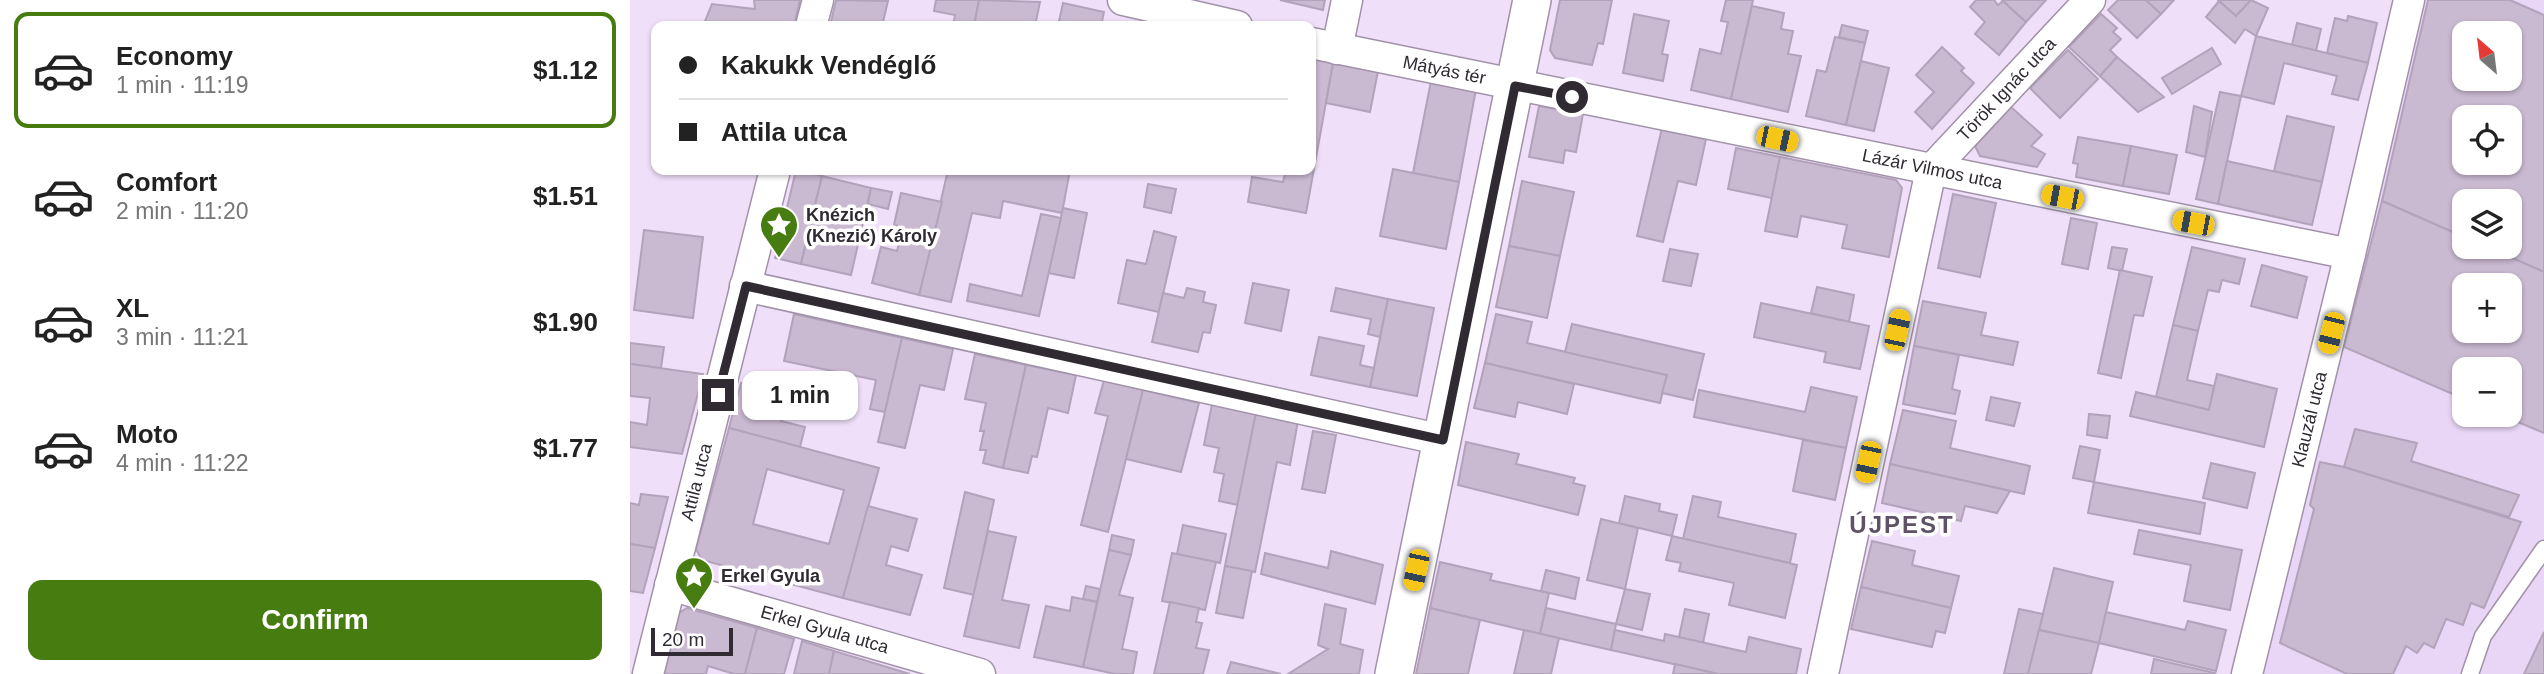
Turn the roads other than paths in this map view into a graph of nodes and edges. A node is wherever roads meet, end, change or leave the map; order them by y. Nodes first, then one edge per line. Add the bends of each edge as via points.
1 (818, 0) edge
2 (1123, 0) edge
3 (1347, 0) edge
4 (1532, 0) edge
5 (2090, 0) edge
6 (2409, 0) edge
7 (812, 21) edge
8 (1215, 21) edge
9 (1324, 46) edge
10 (1515, 86) junction
11 (1931, 170) junction
12 (774, 175) edge
13 (2350, 254) junction
14 (746, 286) junction
15 (1443, 440) junction
16 (2544, 549) edge
17 (670, 584) junction
18 (649, 674) edge
19 (980, 674) edge
20 (1394, 674) edge
21 (1823, 674) edge
22 (2247, 674) edge
23 (2470, 674) edge

1 - 7 street
2 - 8 street
3 - 9 street, Mátyás tér
4 - 10 street
5 - 11 street, Török Ignác utca
6 - 13 street, Klauzál utca
9 - 10 street, Mátyás tér
10 - 11 street, Lázár Vilmos utca
10 - 15 street
11 - 13 street, Lázár Vilmos utca
11 - 21 street
12 - 14 street, Attila utca
13 - 22 street, Klauzál utca
14 - 15 street
14 - 17 street, Attila utca
15 - 20 street
16 - 23 lane via 2483,636
17 - 18 street, Attila utca
17 - 19 street, Erkel Gyula utca

